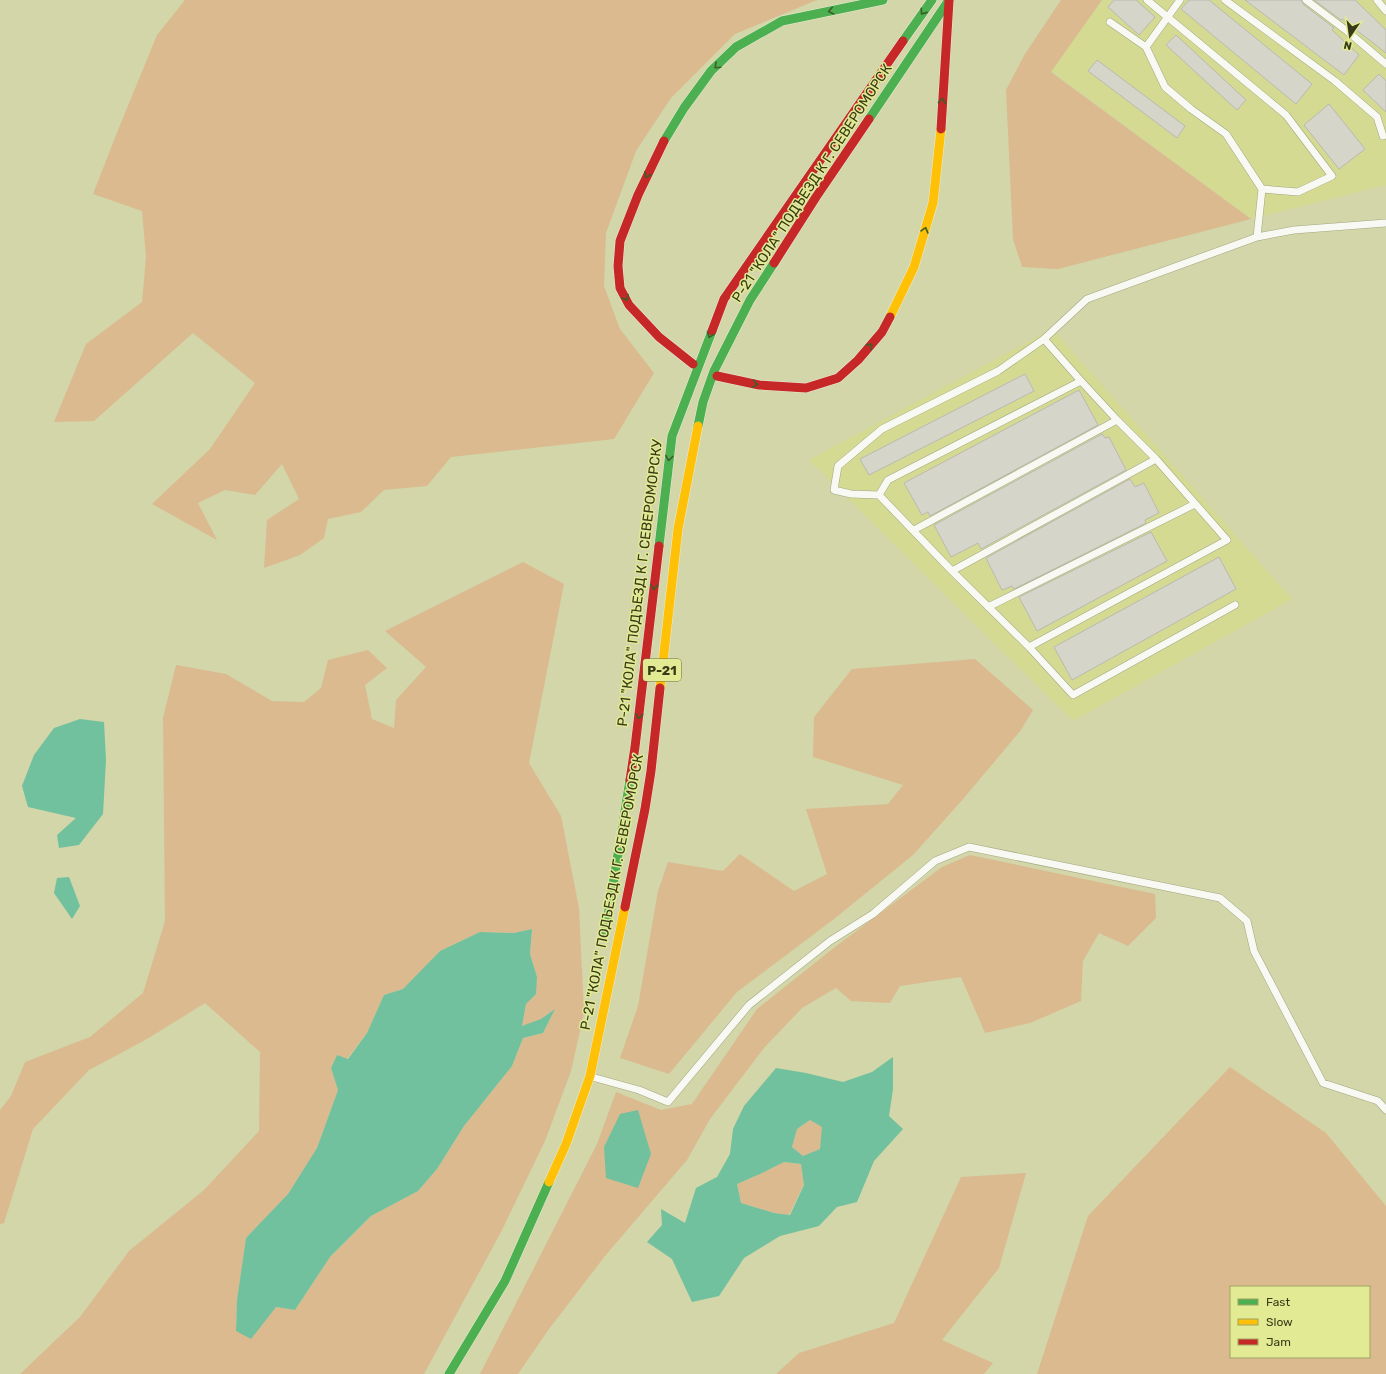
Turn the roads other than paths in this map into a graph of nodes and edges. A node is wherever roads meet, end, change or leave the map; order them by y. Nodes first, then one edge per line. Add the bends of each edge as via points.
1 (883, 0) edge
2 (932, 0) edge
3 (949, 0) edge
4 (1147, 0) edge
5 (1180, 0) edge
6 (1225, 0) edge
7 (1306, 0) edge
8 (1377, 0) edge
9 (1386, 11) edge
10 (1168, 18) junction
11 (1110, 22) dead end
12 (1146, 47) junction
13 (1386, 64) edge
14 (1383, 136) dead end
15 (1262, 189) junction
16 (1386, 223) edge
17 (1257, 237) junction
18 (1044, 339) junction
19 (693, 364) dead end
20 (717, 376) dead end
21 (1081, 381) junction
22 (1117, 420) junction
23 (1156, 459) junction
24 (880, 495) junction
25 (1195, 504) junction
26 (914, 530) junction
27 (952, 571) junction
28 (1235, 605) dead end
29 (988, 607) junction
30 (1029, 647) junction
31 (604, 944) dead end
32 (587, 1043) dead end
33 (590, 1076) junction
34 (1386, 1110) edge
35 (575, 1120) junction
36 (449, 1374) edge

1 -> 19 main road via 782,21 736,48 711,71 665,138 620,241 620,288 630,305 659,337
2 -> 31 main road, Р-21 "КОЛА" ПОДЪЕЗД К Г. СЕВЕРОМОРСКУ via 724,299 672,436 635,747
20 -> 3 main road via 759,385 806,388 838,378 858,360 882,332 914,267 933,203
3 - 33 main road, Р-21 "КОЛА" ПОДЪЕЗД К Г. СЕВЕРОМОРСК / Р-21 via 750,300 714,371 703,402 678,529 645,809
4 - 10 lane
5 - 10 lane
6 - 14 lane via 1335,81 1377,117
7 - 13 lane
8 - 9 lane
10 - 12 lane
10 - 15 lane via 1286,115 1332,176 1298,192
11 - 12 lane
12 - 15 lane via 1164,87 1226,134
15 - 17 lane
16 - 17 lane via 1294,230
17 - 18 lane via 1087,298
18 - 21 lane
18 - 24 lane via 998,371 882,429 838,466 834,490 850,494
21 - 22 lane
21 - 24 lane via 888,480
22 - 23 lane
22 - 26 lane
23 - 25 lane
23 - 27 lane
24 - 26 lane
25 - 29 lane
25 - 30 lane via 1227,540
26 - 27 lane
27 - 29 lane
28 - 30 lane via 1073,695
29 - 30 lane
32 - 35 main road
33 - 34 lane via 639,1090 668,1102 749,1005 830,941 873,914 935,861 969,846 1220,898 1246,921 1254,951 1323,1083 1378,1101
33 - 35 main road, Р-21 "КОЛА" ПОДЪЕЗД К Г. СЕВЕРОМОРСК / Р-21
35 - 36 main road, Р-21 "КОЛА" ПОДЪЕЗД К Г. СЕВЕРОМОРСК / Р-21 via 505,1281

